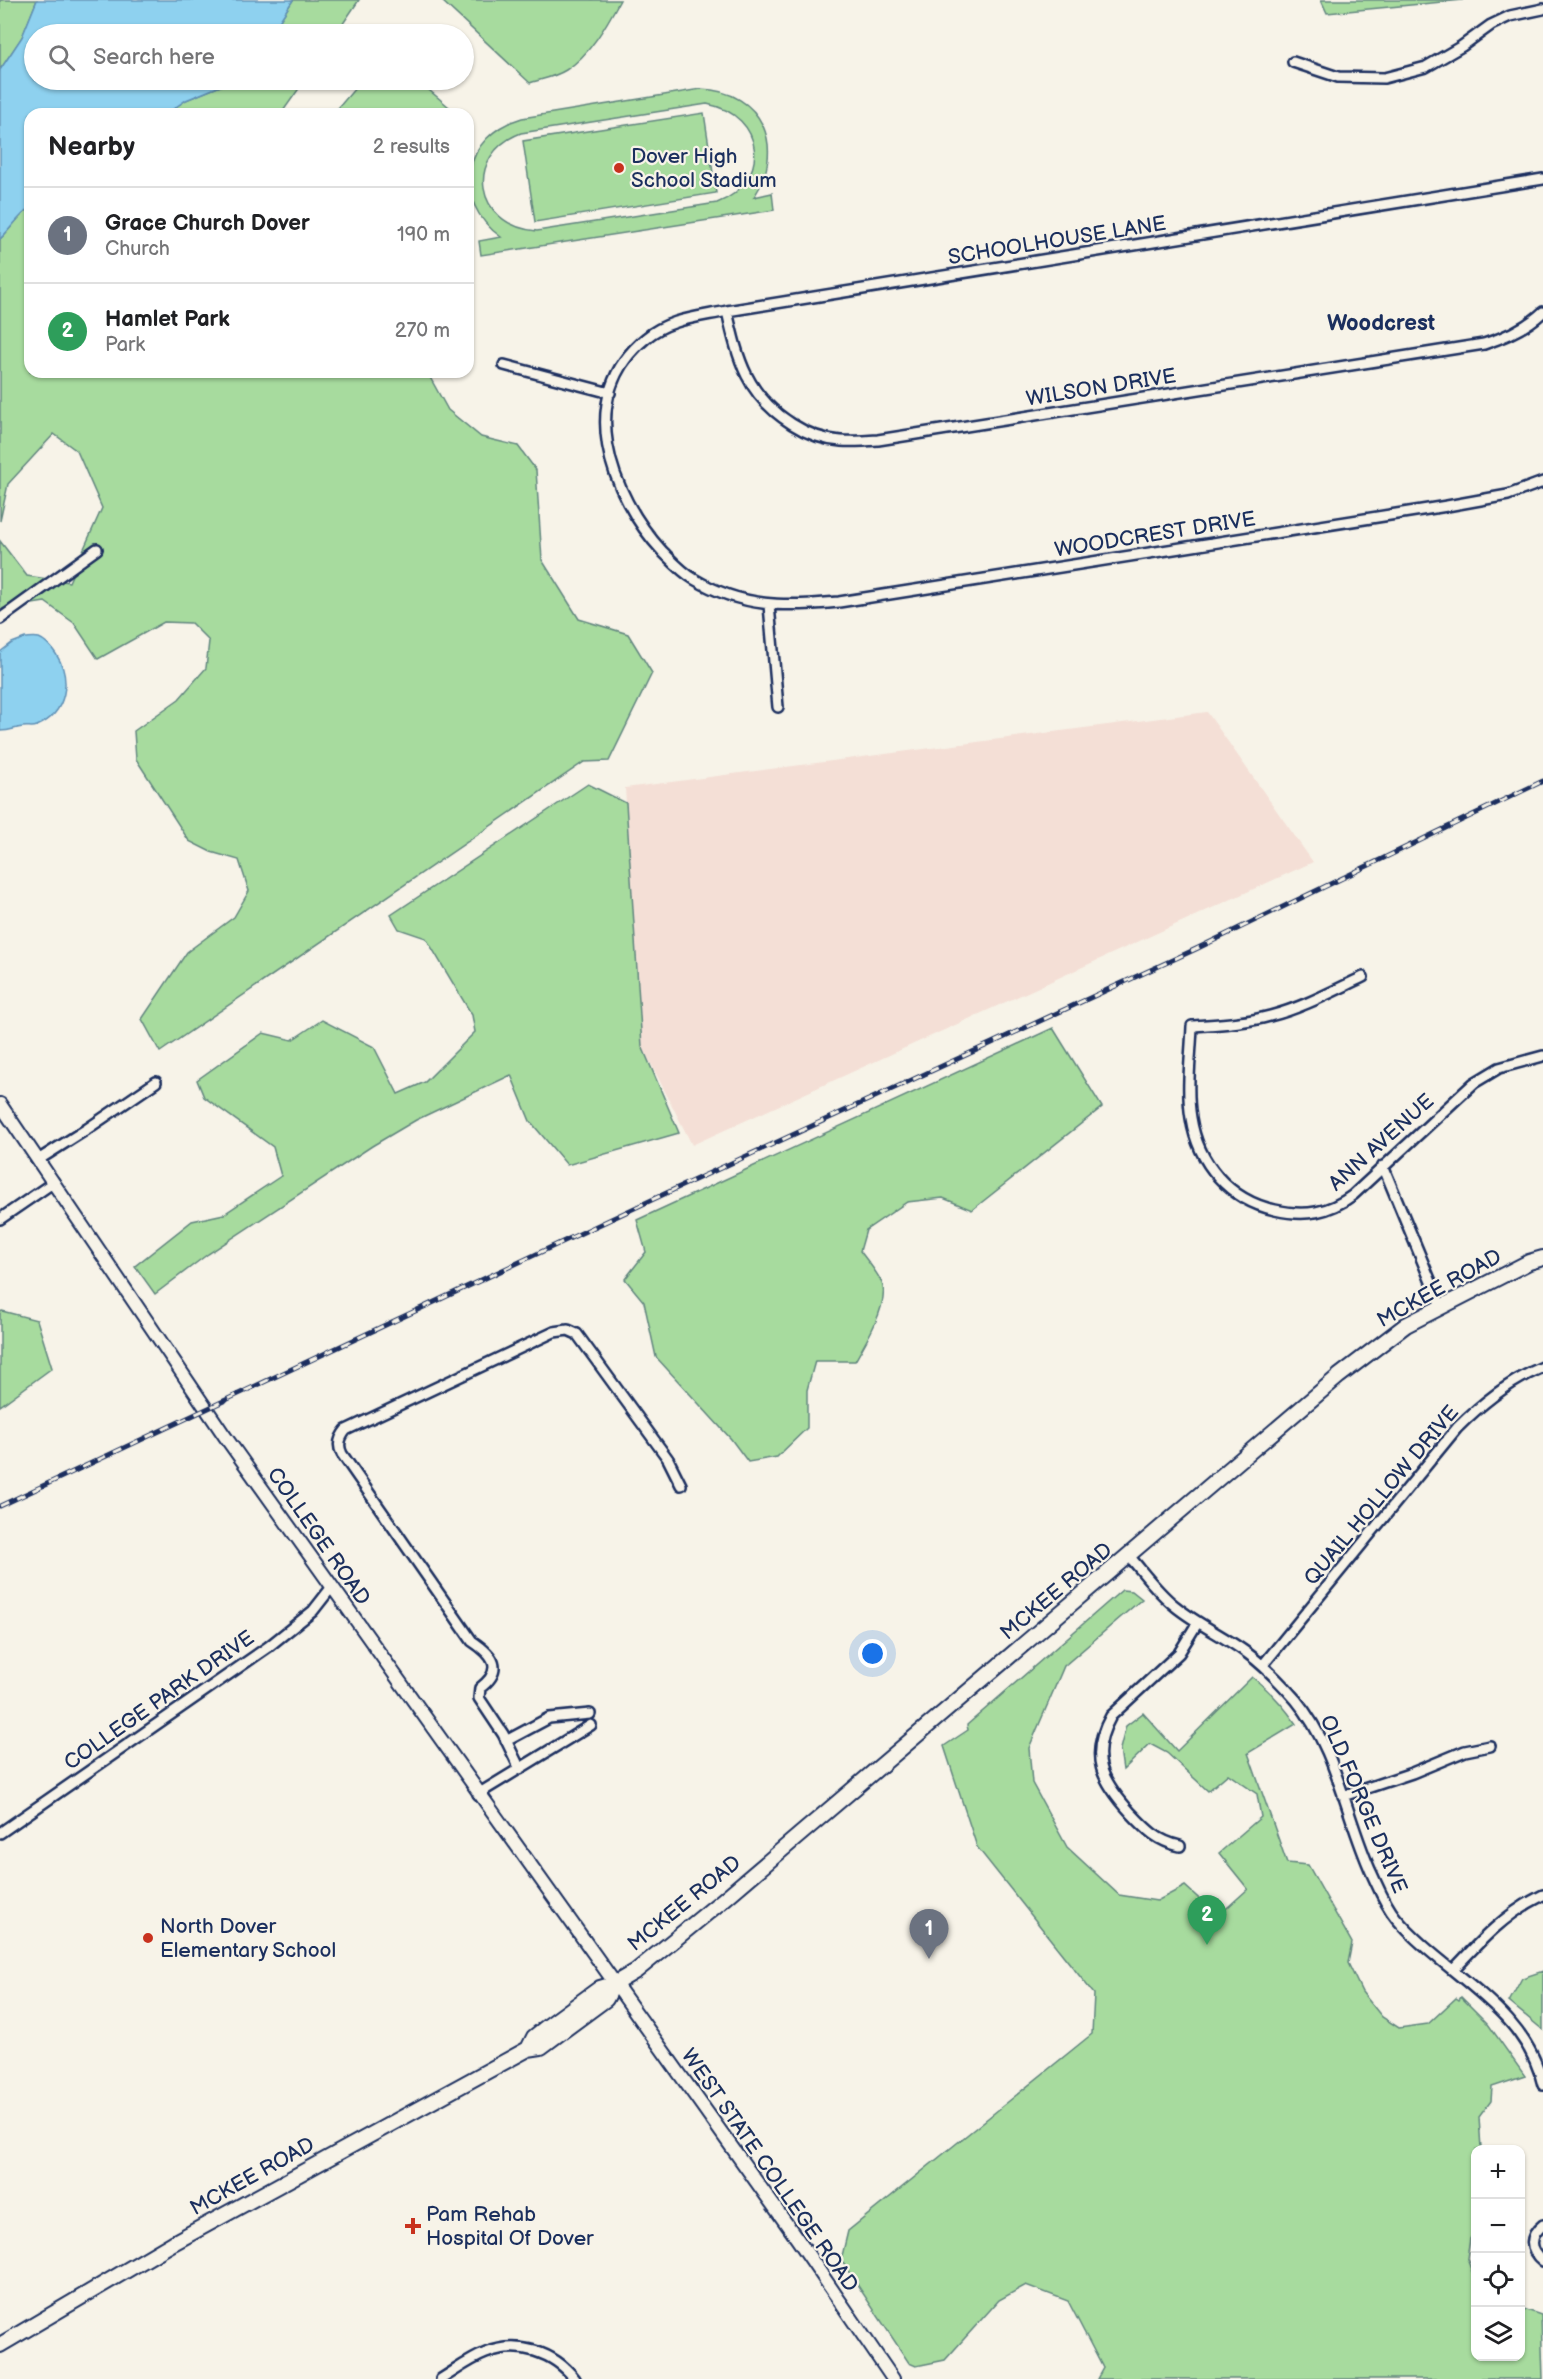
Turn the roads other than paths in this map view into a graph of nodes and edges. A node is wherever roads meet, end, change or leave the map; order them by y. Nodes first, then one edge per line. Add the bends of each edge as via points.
1 (1543, 9) edge
2 (1293, 62) dead end
3 (1543, 179) edge
4 (727, 311) junction
5 (1543, 312) edge
6 (504, 365) dead end
7 (610, 393) junction
8 (1543, 482) edge
9 (98, 549) dead end
10 (770, 605) junction
11 (0, 619) edge
12 (778, 707) dead end
13 (1363, 976) dead end
14 (1543, 1056) edge
15 (156, 1082) dead end
16 (0, 1104) edge
17 (38, 1160) junction
18 (1383, 1167) junction
19 (54, 1182) junction
20 (0, 1219) edge
21 (1543, 1258) edge
22 (1441, 1306) junction
23 (1543, 1367) edge
24 (681, 1485) dead end
25 (1129, 1556) junction
26 (331, 1588) junction
27 (1198, 1622) junction
28 (1263, 1665) junction
29 (590, 1714) dead end
30 (591, 1725) dead end
31 (506, 1742) junction
32 (1490, 1746) dead end
33 (520, 1769) junction
34 (478, 1794) junction
35 (1343, 1796) junction
36 (0, 1833) edge
37 (1180, 1846) dead end
38 (1543, 1895) edge
39 (1453, 1970) junction
40 (614, 1984) junction
41 (1543, 2085) edge
42 (1543, 2225) edge
43 (1543, 2261) edge
44 (0, 2345) edge
45 (441, 2379) edge
46 (575, 2379) edge
47 (893, 2379) edge

1 - 2 street via 1510,16 1426,67 1384,78 1338,77
3 - 4 street, SCHOOLHOUSE LANE
4 - 5 street, WILSON DRIVE via 736,351 762,401 803,430 840,441 878,441 1484,344 1509,335
4 - 7 street, SCHOOLHOUSE LANE via 674,322 647,336 619,372
6 - 7 street
7 - 10 street, WOODCREST DRIVE via 605,425 607,450 620,492 648,535 694,579 741,599
8 - 10 street, WOODCREST DRIVE via 1508,495 1447,506 839,602
9 - 11 street
10 - 12 street
13 - 18 street, ANN AVENUE via 1268,1017 1192,1026 1189,1101 1194,1131 1214,1173 1236,1194 1272,1210 1319,1212 1342,1203
14 - 18 street, ANN AVENUE via 1514,1062 1486,1075
15 - 17 street
16 - 17 street, COLLEGE ROAD
17 - 19 street, COLLEGE ROAD
18 - 22 street
19 - 20 street
19 - 26 street, COLLEGE ROAD
21 - 22 main road, MCKEE ROAD
22 - 25 main road, MCKEE ROAD via 1406,1325 1339,1376
23 - 28 street, QUAIL HOLLOW DRIVE via 1493,1395 1457,1428
24 - 31 street via 668,1459 578,1334 568,1330 543,1336 346,1430 341,1436 342,1454 472,1641 489,1653 494,1669 491,1679 480,1688 479,1698
25 - 27 street, OLD FORGE DRIVE via 1165,1598
25 - 40 main road, MCKEE ROAD via 723,1900 636,1971
26 - 34 street, COLLEGE ROAD
26 - 36 street, COLLEGE PARK DRIVE via 313,1611 268,1647
27 - 28 street, OLD FORGE DRIVE
27 - 37 street via 1179,1653 1111,1716 1099,1754 1104,1779 1112,1792 1150,1834
28 - 35 street, OLD FORGE DRIVE via 1310,1721
29 - 31 street via 549,1718
30 - 33 street
31 - 33 street
32 - 35 street via 1465,1751
33 - 34 street
34 - 40 street, COLLEGE ROAD
35 - 39 street, OLD FORGE DRIVE via 1383,1899 1426,1950
38 - 39 street via 1510,1914
39 - 41 street, OLD FORGE DRIVE via 1513,2025
40 - 44 main road, MCKEE ROAD via 600,1988 544,2029 528,2049 173,2243
40 - 47 street, WEST STATE COLLEGE ROAD
42 - 43 street via 1532,2238 1533,2248
45 - 46 street via 488,2352 514,2348 529,2349 558,2361

